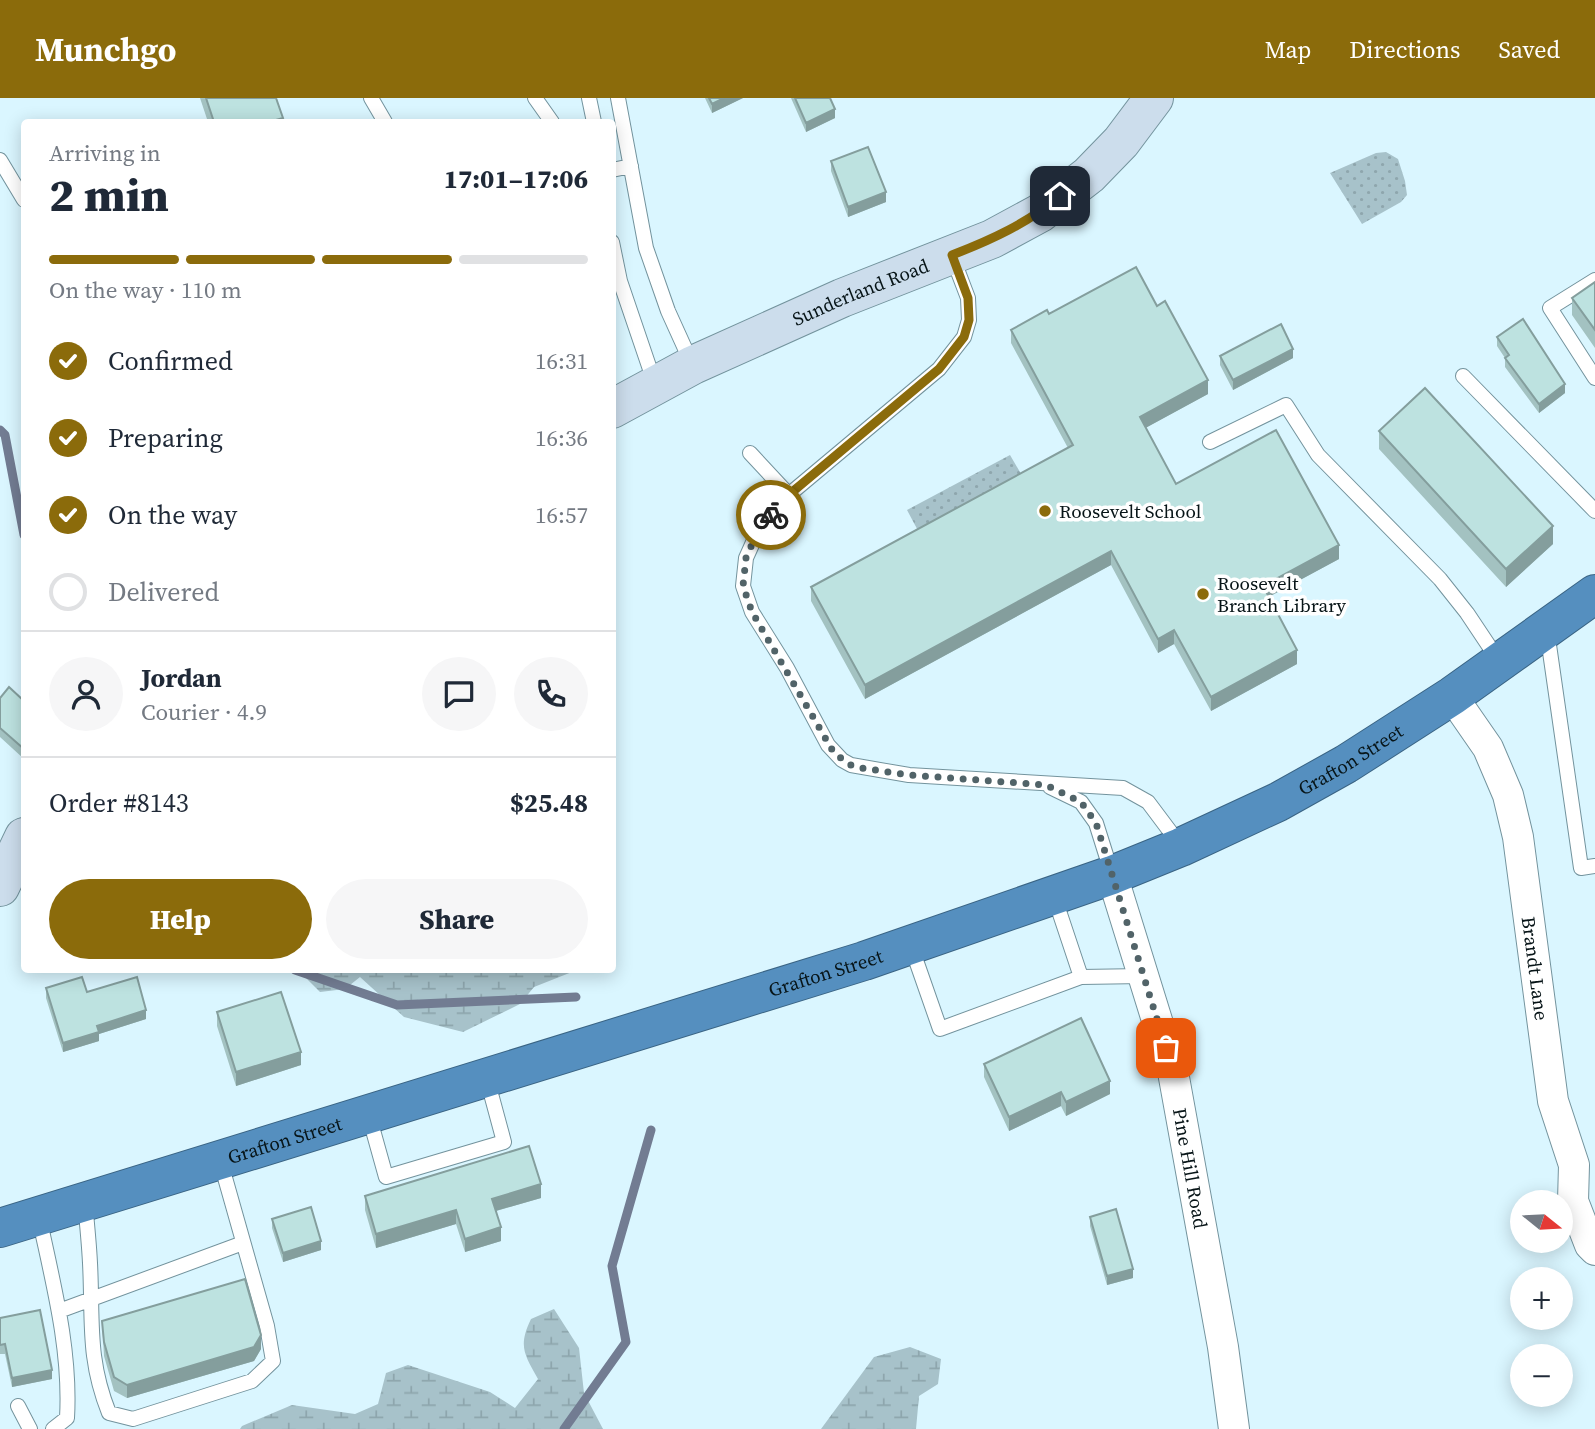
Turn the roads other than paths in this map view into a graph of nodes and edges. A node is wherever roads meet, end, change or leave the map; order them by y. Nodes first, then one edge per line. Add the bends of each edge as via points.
1 (371, 98) edge
2 (535, 98) edge
3 (589, 98) edge
4 (618, 98) edge
5 (1154, 98) edge
6 (383, 119) edge
7 (550, 119) edge
8 (593, 119) edge
9 (0, 160) edge
10 (631, 166) junction
11 (616, 169) edge
12 (21, 195) edge
13 (952, 255) junction
14 (616, 262) edge
15 (1595, 280) edge
16 (693, 366) junction
17 (1463, 376) dead end
18 (1595, 378) edge
19 (656, 386) junction
20 (616, 407) edge
21 (1210, 442) dead end
22 (750, 453) dead end
23 (789, 495) junction
24 (1595, 511) edge
25 (1595, 594) edge
26 (1547, 629) junction
27 (1500, 662) junction
28 (1452, 696) junction
29 (1046, 785) junction
30 (21, 843) edge
31 (1181, 847) junction
32 (1595, 866) edge
33 (1112, 875) junction
34 (0, 887) edge
35 (1054, 895) junction
36 (911, 945) junction
37 (1143, 976) junction
38 (1081, 978) junction
39 (487, 1079) junction
40 (368, 1114) junction
41 (219, 1159) junction
42 (85, 1202) junction
43 (39, 1216) junction
44 (0, 1228) edge
45 (243, 1243) junction
46 (1595, 1250) edge
47 (91, 1301) junction
48 (59, 1311) junction
49 (19, 1406) dead end
50 (30, 1429) edge
51 (53, 1429) edge
52 (1234, 1429) edge

1 - 6 lane
2 - 7 lane
3 - 8 lane
4 - 10 lane
5 - 13 street, Sunderland Road via 1121,142 1040,213
9 - 12 lane
10 - 11 lane
10 - 16 lane via 646,248
13 - 16 street, Sunderland Road via 842,298
13 - 23 lane via 968,298 964,337 939,369
14 - 19 lane
15 - 18 lane via 1550,308
16 - 19 street, Sunderland Road
17 - 24 lane
19 - 20 street, Sunderland Road
21 - 27 lane via 1286,405 1318,455 1440,579
22 - 23 lane
23 - 29 lane via 759,528 746,558 743,586 752,612 834,753 861,768
25 - 26 highway, Grafton Street
26 - 27 highway, Grafton Street
26 - 32 lane via 1581,868
27 - 28 highway, Grafton Street
28 - 31 highway, Grafton Street via 1278,802
28 - 46 street, Brandt Lane via 1488,748 1508,795 1518,837 1554,1103 1574,1165 1573,1201
29 - 31 lane via 1122,788 1148,802
29 - 33 lane via 1081,802 1089,812
30 - 34 street
31 - 33 highway, Grafton Street
33 - 35 highway, Grafton Street
33 - 37 street, Pine Hill Road
35 - 36 highway, Grafton Street
35 - 38 lane
36 - 38 lane via 940,1029
36 - 39 highway, Grafton Street
37 - 38 lane
37 - 52 street, Pine Hill Road via 1173,1072
39 - 40 highway, Grafton Street
39 - 40 lane via 504,1142 386,1177
40 - 41 highway, Grafton Street
41 - 42 highway, Grafton Street
41 - 45 lane
42 - 43 highway, Grafton Street
42 - 47 lane
43 - 44 highway, Grafton Street
43 - 48 lane
45 - 47 lane
45 - 47 lane via 273,1361 252,1381 133,1419 109,1413 91,1338
47 - 48 lane
48 - 51 lane via 69,1386 67,1418
49 - 50 lane

